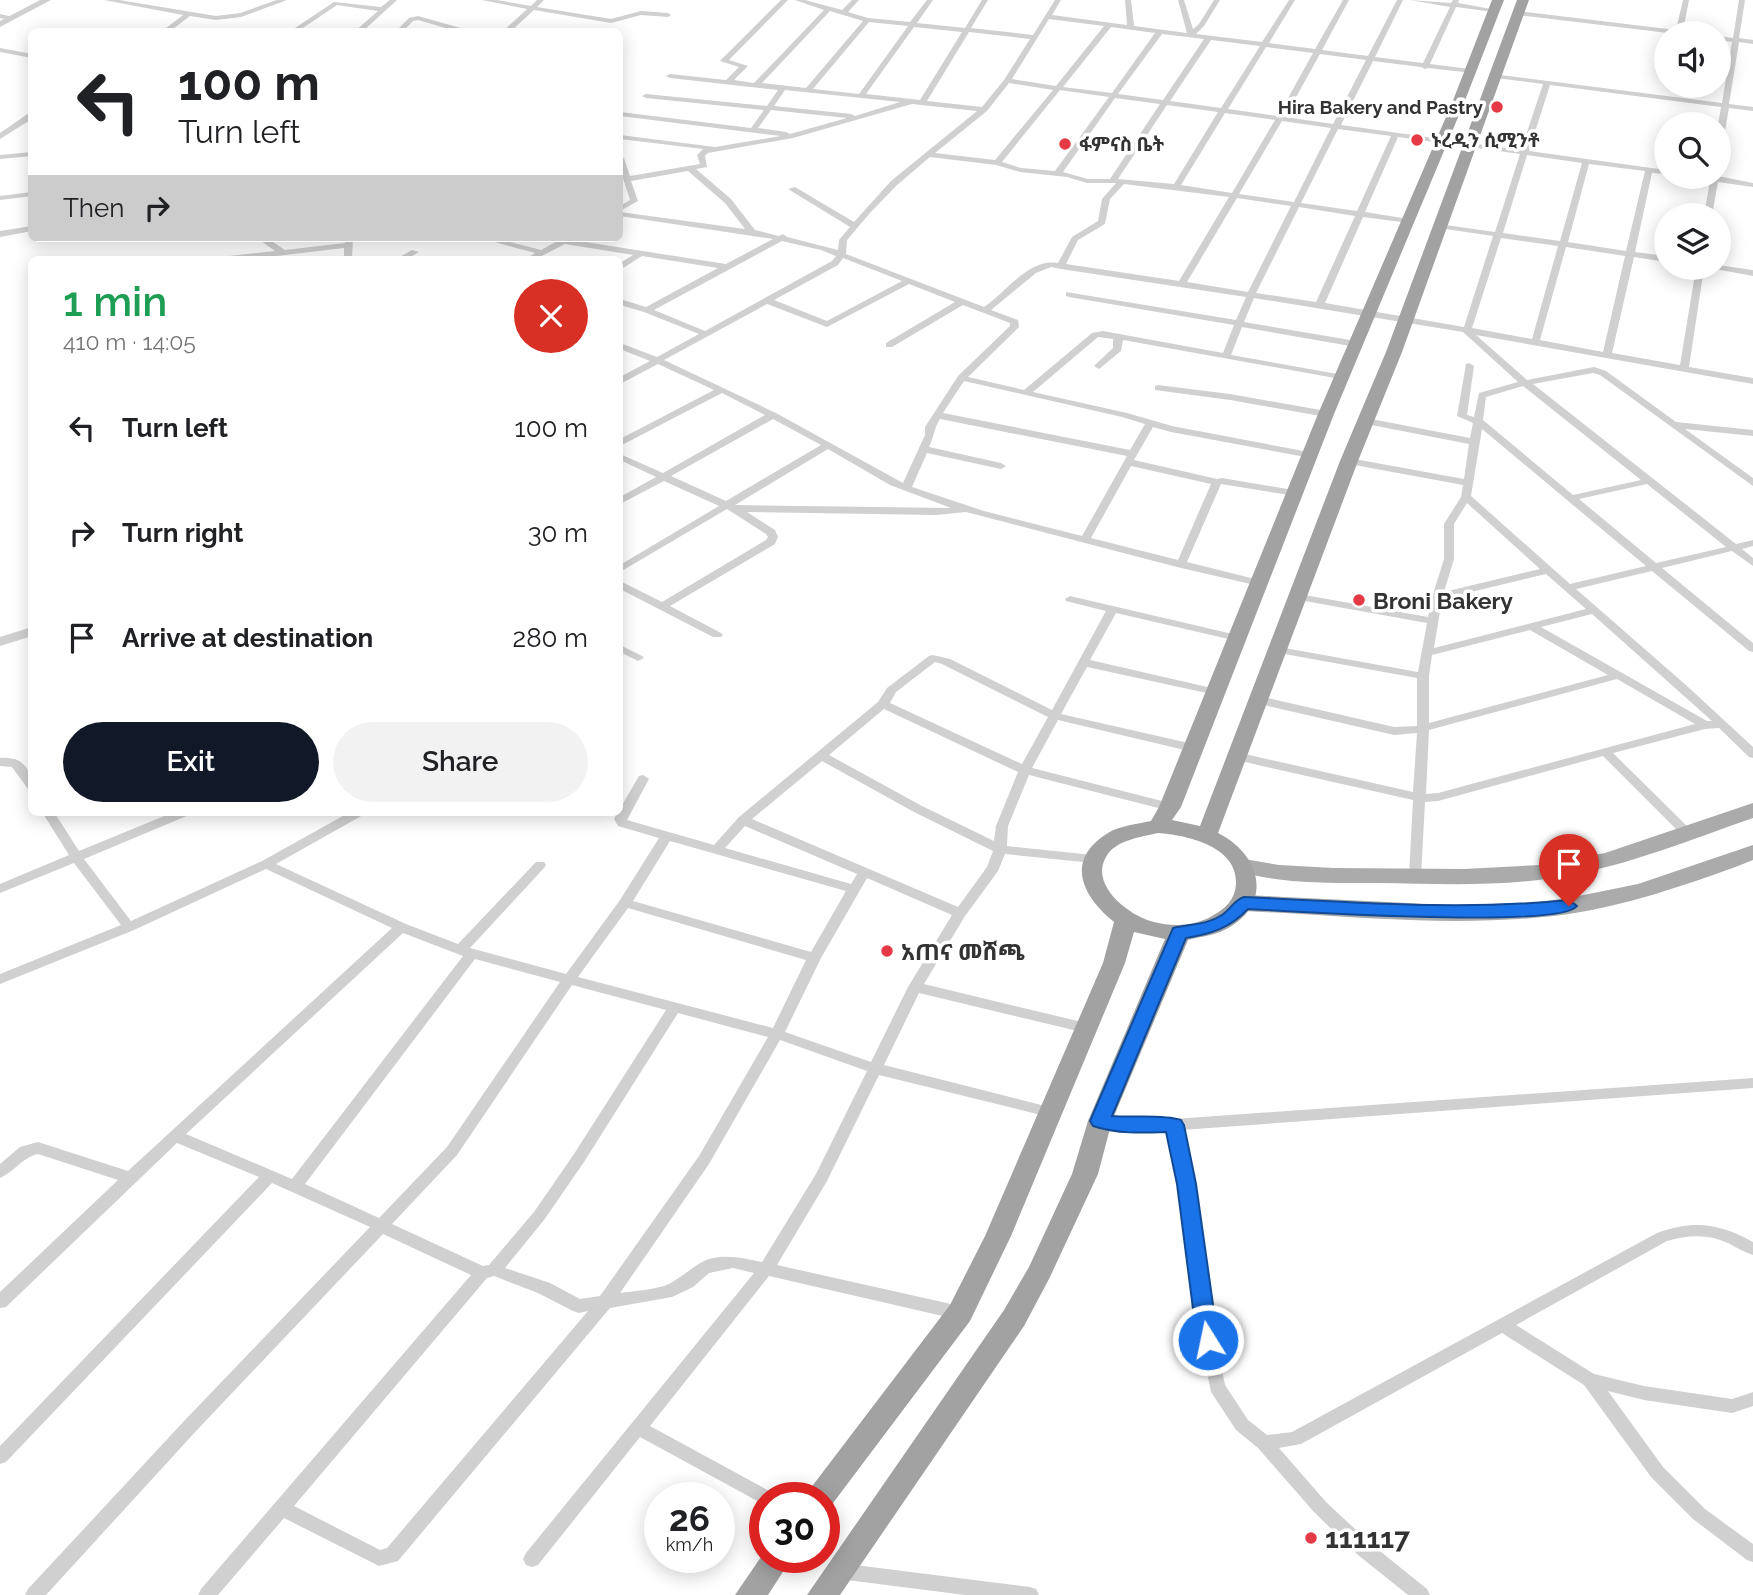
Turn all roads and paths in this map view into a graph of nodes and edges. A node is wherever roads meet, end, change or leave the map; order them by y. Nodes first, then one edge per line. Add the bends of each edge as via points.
1 (47, 0) edge
2 (107, 0) edge
3 (284, 0) edge
4 (394, 0) edge
5 (485, 0) edge
6 (541, 0) edge
7 (785, 0) edge
8 (856, 0) edge
9 (930, 0) edge
10 (985, 0) edge
11 (1058, 0) edge
12 (1128, 0) edge
13 (1181, 0) edge
14 (1217, 0) edge
15 (1292, 0) edge
16 (1346, 0) edge
17 (1400, 0) edge
18 (1413, 0) edge
19 (1686, 0) edge
20 (1742, 0) edge
21 (802, 1) edge
22 (1455, 3) edge
23 (1496, 5) edge
24 (1521, 7) edge
25 (380, 9) junction
26 (532, 9) junction
27 (828, 9) junction
28 (844, 13) junction
29 (188, 14) junction
30 (668, 15) dead end
31 (0, 16) edge
32 (1049, 16) junction
33 (11, 18) junction
34 (867, 20) junction
35 (1682, 21) edge
36 (0, 24) edge
37 (911, 25) junction
38 (1109, 25) junction
39 (169, 28) edge
40 (298, 28) edge
41 (360, 28) edge
42 (402, 28) edge
43 (454, 28) edge
44 (511, 28) edge
45 (1131, 28) junction
46 (1654, 29) edge
47 (968, 30) junction
48 (1160, 32) junction
49 (1191, 34) junction
50 (1036, 37) junction
51 (1209, 37) junction
52 (1731, 39) edge
53 (1736, 40) junction
54 (1753, 42) edge
55 (1264, 45) junction
56 (0, 50) edge
57 (1317, 52) junction
58 (28, 55) edge
59 (1371, 59) junction
60 (1426, 66) junction
61 (1470, 71) junction
62 (670, 76) dead end
63 (1496, 76) junction
64 (1007, 81) junction
65 (728, 82) junction
66 (1547, 82) junction
67 (757, 84) junction
68 (784, 87) junction
69 (1059, 87) junction
70 (809, 89) junction
71 (862, 94) junction
72 (1114, 95) junction
73 (646, 96) dead end
74 (1654, 96) edge
75 (1670, 98) edge
76 (920, 101) junction
77 (1164, 102) junction
78 (1726, 106) junction
79 (769, 108) junction
80 (984, 109) junction
81 (1753, 109) edge
82 (1224, 110) junction
83 (1725, 112) edge
84 (623, 114) edge
85 (858, 117) junction
86 (28, 118) edge
87 (1280, 119) junction
88 (1337, 126) junction
89 (754, 129) junction
90 (1395, 135) junction
91 (793, 136) junction
92 (0, 137) edge
93 (623, 137) edge
94 (1441, 141) junction
95 (1469, 144) junction
96 (719, 149) junction
97 (1525, 153) junction
98 (28, 154) edge
99 (929, 156) junction
100 (0, 157) edge
101 (1586, 162) junction
102 (997, 163) junction
103 (690, 168) junction
104 (1649, 170) junction
105 (1654, 171) edge
106 (1058, 173) junction
107 (1112, 181) junction
108 (1122, 181) junction
109 (1731, 181) edge
110 (625, 183) edge
111 (1753, 185) edge
112 (1176, 187) junction
113 (792, 189) dead end
114 (28, 194) edge
115 (1233, 196) junction
116 (0, 198) edge
117 (1297, 205) junction
118 (623, 210) edge
119 (623, 212) edge
120 (1362, 214) junction
121 (1409, 221) junction
122 (853, 225) junction
123 (1439, 226) junction
124 (28, 229) edge
125 (752, 232) junction
126 (0, 234) edge
127 (1498, 235) junction
128 (783, 237) junction
129 (267, 242) edge
130 (350, 242) edge
131 (500, 242) edge
132 (561, 242) edge
133 (581, 242) edge
134 (1563, 244) junction
135 (282, 252) junction
136 (541, 252) junction
137 (415, 253) dead end
138 (639, 254) junction
139 (842, 254) junction
140 (1630, 254) junction
141 (252, 256) edge
142 (408, 256) edge
143 (535, 256) edge
144 (1654, 257) edge
145 (623, 265) edge
146 (1061, 266) junction
147 (726, 267) junction
148 (1731, 269) edge
149 (1753, 273) edge
150 (1698, 280) edge
151 (907, 282) junction
152 (1182, 283) junction
153 (1069, 294) dead end
154 (1251, 294) junction
155 (768, 301) junction
156 (963, 301) junction
157 (623, 303) edge
158 (1320, 304) junction
159 (647, 310) junction
160 (985, 310) junction
161 (1370, 313) junction
162 (1404, 320) junction
163 (1240, 323) junction
164 (1467, 331) junction
165 (706, 334) junction
166 (1118, 337) junction
167 (1535, 343) junction
168 (1356, 344) junction
169 (889, 345) dead end
170 (623, 347) edge
171 (1607, 355) junction
172 (1226, 357) junction
173 (657, 360) junction
174 (1099, 366) dead end
175 (1469, 366) dead end
176 (1684, 368) junction
177 (961, 378) junction
178 (1343, 378) junction
179 (623, 379) edge
180 (1753, 381) edge
181 (1525, 383) junction
182 (1158, 388) dead end
183 (721, 390) junction
184 (1026, 393) junction
185 (1326, 414) junction
186 (773, 415) junction
187 (937, 415) junction
188 (1366, 421) junction
189 (1479, 422) junction
190 (1150, 423) junction
191 (1673, 424) junction
192 (1753, 433) edge
193 (623, 441) edge
194 (1474, 442) junction
195 (828, 445) junction
196 (923, 449) junction
197 (1311, 455) junction
198 (623, 458) edge
199 (1131, 458) junction
200 (1349, 461) junction
201 (1001, 466) dead end
202 (662, 476) junction
203 (1648, 481) junction
204 (1217, 482) junction
205 (1468, 483) junction
206 (1753, 483) edge
207 (906, 488) junction
208 (1295, 494) junction
209 (1466, 497) junction
210 (1571, 498) junction
211 (623, 499) edge
212 (731, 506) junction
213 (966, 510) junction
214 (1084, 540) junction
215 (1753, 543) edge
216 (1734, 548) junction
217 (1753, 563) edge
218 (1181, 565) junction
219 (623, 567) edge
220 (1654, 567) junction
221 (1546, 571) junction
222 (1259, 583) junction
223 (623, 587) edge
224 (1568, 589) junction
225 (1298, 597) junction
226 (1437, 597) junction
227 (1070, 599) dead end
228 (661, 607) junction
229 (1112, 610) junction
230 (1594, 610) junction
231 (1432, 621) junction
232 (1531, 626) junction
233 (28, 632) edge
234 (717, 635) dead end
235 (1237, 638) junction
236 (0, 642) edge
237 (1753, 649) edge
238 (623, 650) edge
239 (1279, 650) junction
240 (1427, 653) junction
241 (638, 659) dead end
242 (1082, 662) junction
243 (1620, 675) junction
244 (1423, 676) junction
245 (1216, 692) junction
246 (1259, 700) junction
247 (883, 704) junction
248 (1055, 716) junction
249 (1722, 723) junction
250 (1705, 725) junction
251 (1423, 727) junction
252 (1193, 748) junction
253 (1606, 753) junction
254 (1753, 754) edge
255 (821, 755) junction
256 (1236, 756) junction
257 (0, 762) edge
258 (1025, 770) junction
259 (643, 779) dead end
260 (28, 780) edge
261 (1421, 798) junction
262 (1170, 807) junction
263 (1753, 810) edge
264 (51, 816) edge
265 (176, 816) edge
266 (352, 816) edge
267 (743, 820) junction
268 (1158, 826) junction
269 (1686, 833) junction
270 (1207, 835) junction
271 (666, 837) junction
272 (717, 849) junction
273 (1000, 849) junction
274 (1753, 852) edge
275 (77, 858) junction
276 (1093, 859) junction
277 (265, 864) junction
278 (540, 865) dead end
279 (1244, 866) junction
280 (864, 873) junction
281 (1415, 876) junction
282 (0, 889) edge
283 (854, 889) junction
284 (625, 903) junction
285 (1244, 903) junction
286 (960, 913) junction
287 (1126, 920) junction
288 (129, 927) junction
289 (401, 928) junction
290 (1180, 933) junction
291 (466, 952) junction
292 (814, 958) junction
293 (570, 978) junction
294 (0, 979) edge
295 (915, 987) junction
296 (675, 1006) junction
297 (1086, 1028) junction
298 (777, 1034) junction
299 (874, 1068) junction
300 (1753, 1083) edge
301 (1049, 1112) junction
302 (1100, 1121) junction
303 (1174, 1125) junction
304 (176, 1136) junction
305 (0, 1172) edge
306 (270, 1175) junction
307 (128, 1177) junction
308 (295, 1186) junction
309 (383, 1225) junction
310 (1753, 1249) edge
311 (766, 1268) junction
312 (488, 1271) junction
313 (0, 1302) edge
314 (604, 1303) junction
315 (960, 1313) junction
316 (1504, 1326) junction
317 (1590, 1380) junction
318 (1753, 1399) edge
319 (639, 1428) junction
320 (1265, 1444) junction
321 (0, 1457) edge
322 (832, 1482) edge
323 (749, 1489) edge
324 (281, 1508) junction
325 (1753, 1554) edge
326 (532, 1559) dead end
327 (840, 1569) edge
328 (840, 1570) edge
329 (766, 1573) edge
330 (837, 1573) edge
331 (34, 1595) edge
332 (207, 1595) edge
333 (750, 1595) edge
334 (822, 1595) edge
335 (1030, 1595) edge
336 (1421, 1595) edge

1 - 33 street
2 - 29 street
3 - 29 street via 229,17
4 - 25 street
5 - 26 street
6 - 26 street
7 - 65 street via 724,60 744,66
8 - 28 street
9 - 37 street
10 - 47 street
11 - 32 street
12 - 45 street
13 - 49 street
14 - 49 street
15 - 55 street
16 - 57 street
17 - 59 street
18 - 22 street
19 - 35 street
20 - 53 street
21 - 27 street
22 - 23 street
22 - 60 street
23 - 61 highway
24 - 46 street
24 - 63 highway
25 - 40 street via 336,3
25 - 41 street
26 - 30 street via 611,21 641,13
26 - 44 street
27 - 28 street
27 - 67 street
28 - 34 street
29 - 39 street
31 - 33 street
32 - 38 street
32 - 50 street
33 - 36 street
34 - 37 street
34 - 70 street
37 - 47 street
37 - 71 street
38 - 45 street
38 - 69 street
42 - 43 street via 418,18
45 - 48 street
47 - 50 street
47 - 76 street
48 - 49 street
48 - 72 street
49 - 51 street
50 - 64 street
51 - 55 street
51 - 77 street
52 - 53 street
53 - 54 street
53 - 78 street
55 - 57 street
55 - 82 street
56 - 58 street
57 - 59 street
57 - 87 street
59 - 60 street
59 - 88 street
60 - 61 street
61 - 94 highway
62 - 65 street
63 - 66 street
63 - 95 highway
64 - 69 street
64 - 80 street
65 - 67 street
66 - 74 street
66 - 97 street
67 - 68 street
68 - 70 street
68 - 79 street
69 - 72 street
69 - 102 street
70 - 71 street
71 - 76 street
72 - 77 street
72 - 106 street
73 - 79 street
75 - 78 street
76 - 80 street
76 - 85 street
77 - 82 street
77 - 107 street
78 - 81 street
78 - 83 street
79 - 85 street
79 - 89 street
80 - 99 street
82 - 87 street
82 - 112 street
84 - 89 street
85 - 91 street
86 - 92 street
87 - 88 street
87 - 115 street
88 - 90 street
88 - 117 street
89 - 91 street
90 - 94 street
90 - 120 street
91 - 96 street
93 - 96 street
94 - 95 street
94 - 121 highway
95 - 97 street
95 - 123 highway
96 - 103 street via 706,151 701,155 704,165
97 - 101 street
97 - 127 street
98 - 100 street
99 - 102 street
99 - 122 street via 894,183
101 - 104 street
101 - 134 street
102 - 106 street
103 - 110 street
103 - 125 street via 728,201
104 - 105 street
104 - 140 street
106 - 107 street via 1087,181
107 - 108 street
108 - 112 street
108 - 146 street via 1106,199 1102,222 1075,239
109 - 111 street
110 - 118 street via 634,201
112 - 115 street
113 - 122 street
114 - 116 street
115 - 117 street
115 - 152 street
117 - 120 street
117 - 154 street
119 - 125 street
120 - 121 street
120 - 158 street
121 - 161 highway
122 - 139 street via 843,240
123 - 127 street
123 - 162 highway
124 - 126 street
125 - 128 street
127 - 134 street
127 - 164 street
128 - 139 street
128 - 147 street
129 - 135 street
130 - 135 street
131 - 136 street
132 - 136 street
133 - 138 street
134 - 140 street
134 - 167 street
135 - 141 street
136 - 143 street
137 - 142 street
138 - 145 street
138 - 147 street
139 - 151 street
139 - 155 street via 835,264
140 - 144 street
140 - 171 street
146 - 152 street
146 - 160 street via 1035,268 998,304
147 - 159 street
148 - 149 street
150 - 176 street
151 - 155 street via 827,324
151 - 156 street
152 - 154 street
153 - 163 street
154 - 158 street
154 - 163 street
155 - 165 street
156 - 160 street
156 - 169 street
157 - 159 street
158 - 161 street
159 - 165 street
160 - 177 street via 1015,322 1014,327
161 - 162 street
161 - 168 highway
162 - 164 street
162 - 188 highway
163 - 168 street
163 - 172 street
164 - 167 street
164 - 181 street
165 - 173 street
166 - 172 street
166 - 174 street via 1118,349
166 - 184 street via 1095,335
167 - 171 street
168 - 178 highway
170 - 173 street
171 - 176 street
172 - 178 street
173 - 179 street
173 - 183 street
175 - 189 street via 1462,416
176 - 180 street
177 - 184 street
177 - 187 street
178 - 185 highway
181 - 189 street via 1482,396
181 - 191 street via 1594,370
181 - 203 street
182 - 185 street
183 - 186 street
183 - 193 street
184 - 190 street
185 - 197 highway
186 - 195 street
186 - 202 street
187 - 196 street
187 - 199 street
188 - 194 street
188 - 200 highway
189 - 194 street
189 - 210 street
190 - 197 street
190 - 199 street
191 - 192 street
191 - 206 street
194 - 205 street
195 - 207 street
195 - 212 street
196 - 201 street
196 - 207 street
197 - 208 highway
198 - 202 street
199 - 204 street
199 - 214 street
200 - 205 street
200 - 225 highway
202 - 211 street
202 - 212 street
203 - 210 street
203 - 216 street
204 - 208 street
204 - 218 street
205 - 209 street
207 - 213 street
208 - 222 highway
209 - 221 street
209 - 226 street via 1449,524 1449,559
210 - 220 street
212 - 213 street
212 - 219 street
212 - 228 street via 771,532 771,542
213 - 214 street
214 - 218 street
215 - 216 street
216 - 217 street
216 - 220 street
218 - 222 street
220 - 224 street
220 - 237 street
221 - 224 street
221 - 226 street
222 - 235 highway
223 - 228 street
224 - 230 street
225 - 231 street
225 - 239 highway
226 - 231 street
227 - 229 street
228 - 234 street
229 - 235 street
229 - 242 street
230 - 232 street
230 - 249 street
231 - 240 street
232 - 240 street
232 - 243 street
233 - 236 street
235 - 245 highway
238 - 241 street
239 - 244 street
239 - 246 highway
240 - 244 street
242 - 245 street
242 - 248 street
243 - 250 street
243 - 251 street
244 - 251 street
245 - 252 highway
246 - 251 street via 1394,731
246 - 256 highway
247 - 248 street via 891,690 939,658
247 - 255 street
247 - 258 street
248 - 252 street
248 - 258 street
249 - 250 street
249 - 254 street
250 - 253 street
251 - 261 street
252 - 262 highway
253 - 261 street
253 - 269 street
255 - 267 street
255 - 273 street
256 - 261 street
256 - 270 highway
257 - 260 street via 17,763
258 - 262 street
258 - 273 street via 1002,826
259 - 271 street via 621,821
261 - 281 street
262 - 268 highway
263 - 269 main road
264 - 275 street
265 - 275 street
266 - 277 street
267 - 272 street
267 - 280 street
268 - 270 highway
268 - 276 highway via 1117,835 1102,845
269 - 281 main road via 1589,864 1536,873
270 - 279 highway
271 - 272 street
271 - 284 street
272 - 283 street
273 - 276 street
273 - 286 street via 993,868
274 - 285 main road via 1630,894 1569,906 1446,911
275 - 282 street
275 - 288 street
276 - 287 highway via 1094,892
277 - 288 street
277 - 289 street
278 - 291 street
279 - 281 main road via 1276,873
279 - 285 highway via 1249,885
280 - 283 street
280 - 286 street
283 - 292 street
284 - 292 street
284 - 293 street
285 - 290 highway via 1229,918 1207,929
286 - 295 street
287 - 290 highway
287 - 297 highway via 1114,963
288 - 294 street
289 - 291 street
289 - 304 street
290 - 302 highway
291 - 293 street
291 - 308 street
292 - 298 street
293 - 296 street
293 - 309 street via 452,1152
295 - 297 street
295 - 299 street
296 - 298 street
296 - 312 street via 539,1216
297 - 301 highway
298 - 299 street
298 - 314 street via 705,1160
299 - 301 street
299 - 311 street via 822,1177
300 - 303 street
301 - 315 highway via 998,1236
302 - 303 street
302 - 327 highway via 1084,1174 1014,1318
303 - 320 street via 1217,1387 1242,1425
304 - 306 street
304 - 307 street
305 - 307 street via 25,1151 38,1148
306 - 308 street
306 - 321 street
307 - 313 street
308 - 309 street
309 - 312 street
309 - 331 street
310 - 316 street via 1706,1229 1682,1229
311 - 314 street via 733,1262 705,1267 666,1292
311 - 315 street
311 - 319 street
312 - 314 street via 544,1288 579,1306
312 - 324 street
314 - 324 street via 392,1555 369,1555
315 - 322 highway
316 - 317 street
316 - 320 street via 1295,1439
317 - 318 street via 1732,1406
317 - 325 street via 1657,1472 1699,1514
319 - 323 street
319 - 326 street
320 - 336 street via 1364,1549
324 - 332 street
328 - 335 street
329 - 333 highway
330 - 334 highway

